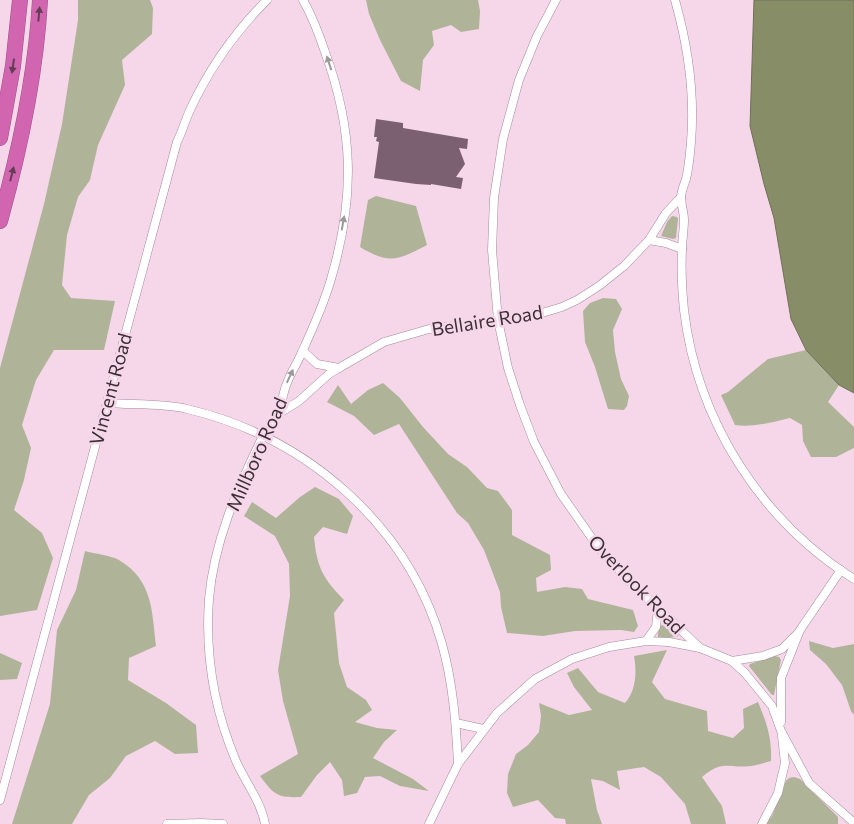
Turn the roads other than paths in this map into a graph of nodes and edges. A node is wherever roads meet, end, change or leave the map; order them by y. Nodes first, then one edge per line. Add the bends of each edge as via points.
1 (20, 0) edge
2 (40, 0) edge
3 (267, 0) edge
4 (303, 0) edge
5 (556, 0) edge
6 (675, 0) edge
7 (0, 138) edge
8 (681, 197) junction
9 (0, 221) edge
10 (649, 240) junction
11 (682, 249) junction
12 (498, 320) junction
13 (303, 351) junction
14 (339, 368) junction
15 (107, 402) junction
16 (278, 414) junction
17 (263, 435) junction
18 (841, 570) junction
19 (854, 578) edge
20 (658, 609) junction
21 (800, 630) junction
22 (646, 641) junction
23 (700, 648) junction
24 (732, 661) junction
25 (456, 724) junction
26 (483, 730) junction
27 (781, 731) junction
28 (458, 764) junction
29 (0, 800) edge
30 (432, 815) junction
31 (852, 822) edge
32 (167, 824) edge
33 (223, 824) edge
34 (265, 824) edge
35 (421, 824) edge
36 (429, 824) edge
37 (762, 824) edge

1 -> 7 highway via 13,66
9 -> 2 highway via 26,113
3 - 15 street, Vincent Road via 222,54 186,120 171,164
13 -> 4 street, Millboro Road via 338,255 347,204 349,167 340,97
5 - 12 street, Overlook Road via 522,73 506,124 499,161 492,228
6 - 8 street via 685,39 692,105 689,160
8 - 10 street, Bellaire Road
8 - 11 street via 684,219
10 - 11 street
10 - 12 street, Bellaire Road via 614,275 577,300 532,316
11 - 18 street via 682,290 688,336 704,395 723,438 745,474 776,513 796,534
12 - 14 street, Bellaire Road via 436,327 399,337
12 - 20 street, Overlook Road via 520,405 534,442 561,494 596,544
13 - 14 street via 316,364
16 -> 13 street, Millboro Road via 286,384
14 - 16 street, Bellaire Road
15 - 17 street via 184,408
15 - 29 street, Vincent Road
16 - 17 street, Millboro Road
17 - 25 street via 294,452 341,487 376,522 396,549 438,630
17 - 34 street, Millboro Road via 222,532 212,576 208,635 213,687 222,724
18 - 19 street
18 - 21 street
20 - 22 street via 656,627
20 - 23 street, Overlook Road
21 - 24 street via 782,649
21 - 27 street via 781,678
22 - 23 street
22 - 26 street via 587,653 550,670 512,698
23 - 24 street, Overlook Road
24 - 27 street, Overlook Road via 772,706
25 - 26 street
25 - 28 street
26 - 28 street
27 - 31 street via 809,783
27 - 37 street via 785,763 778,793
28 - 30 street
30 - 35 street
30 - 36 street
32 - 33 street

